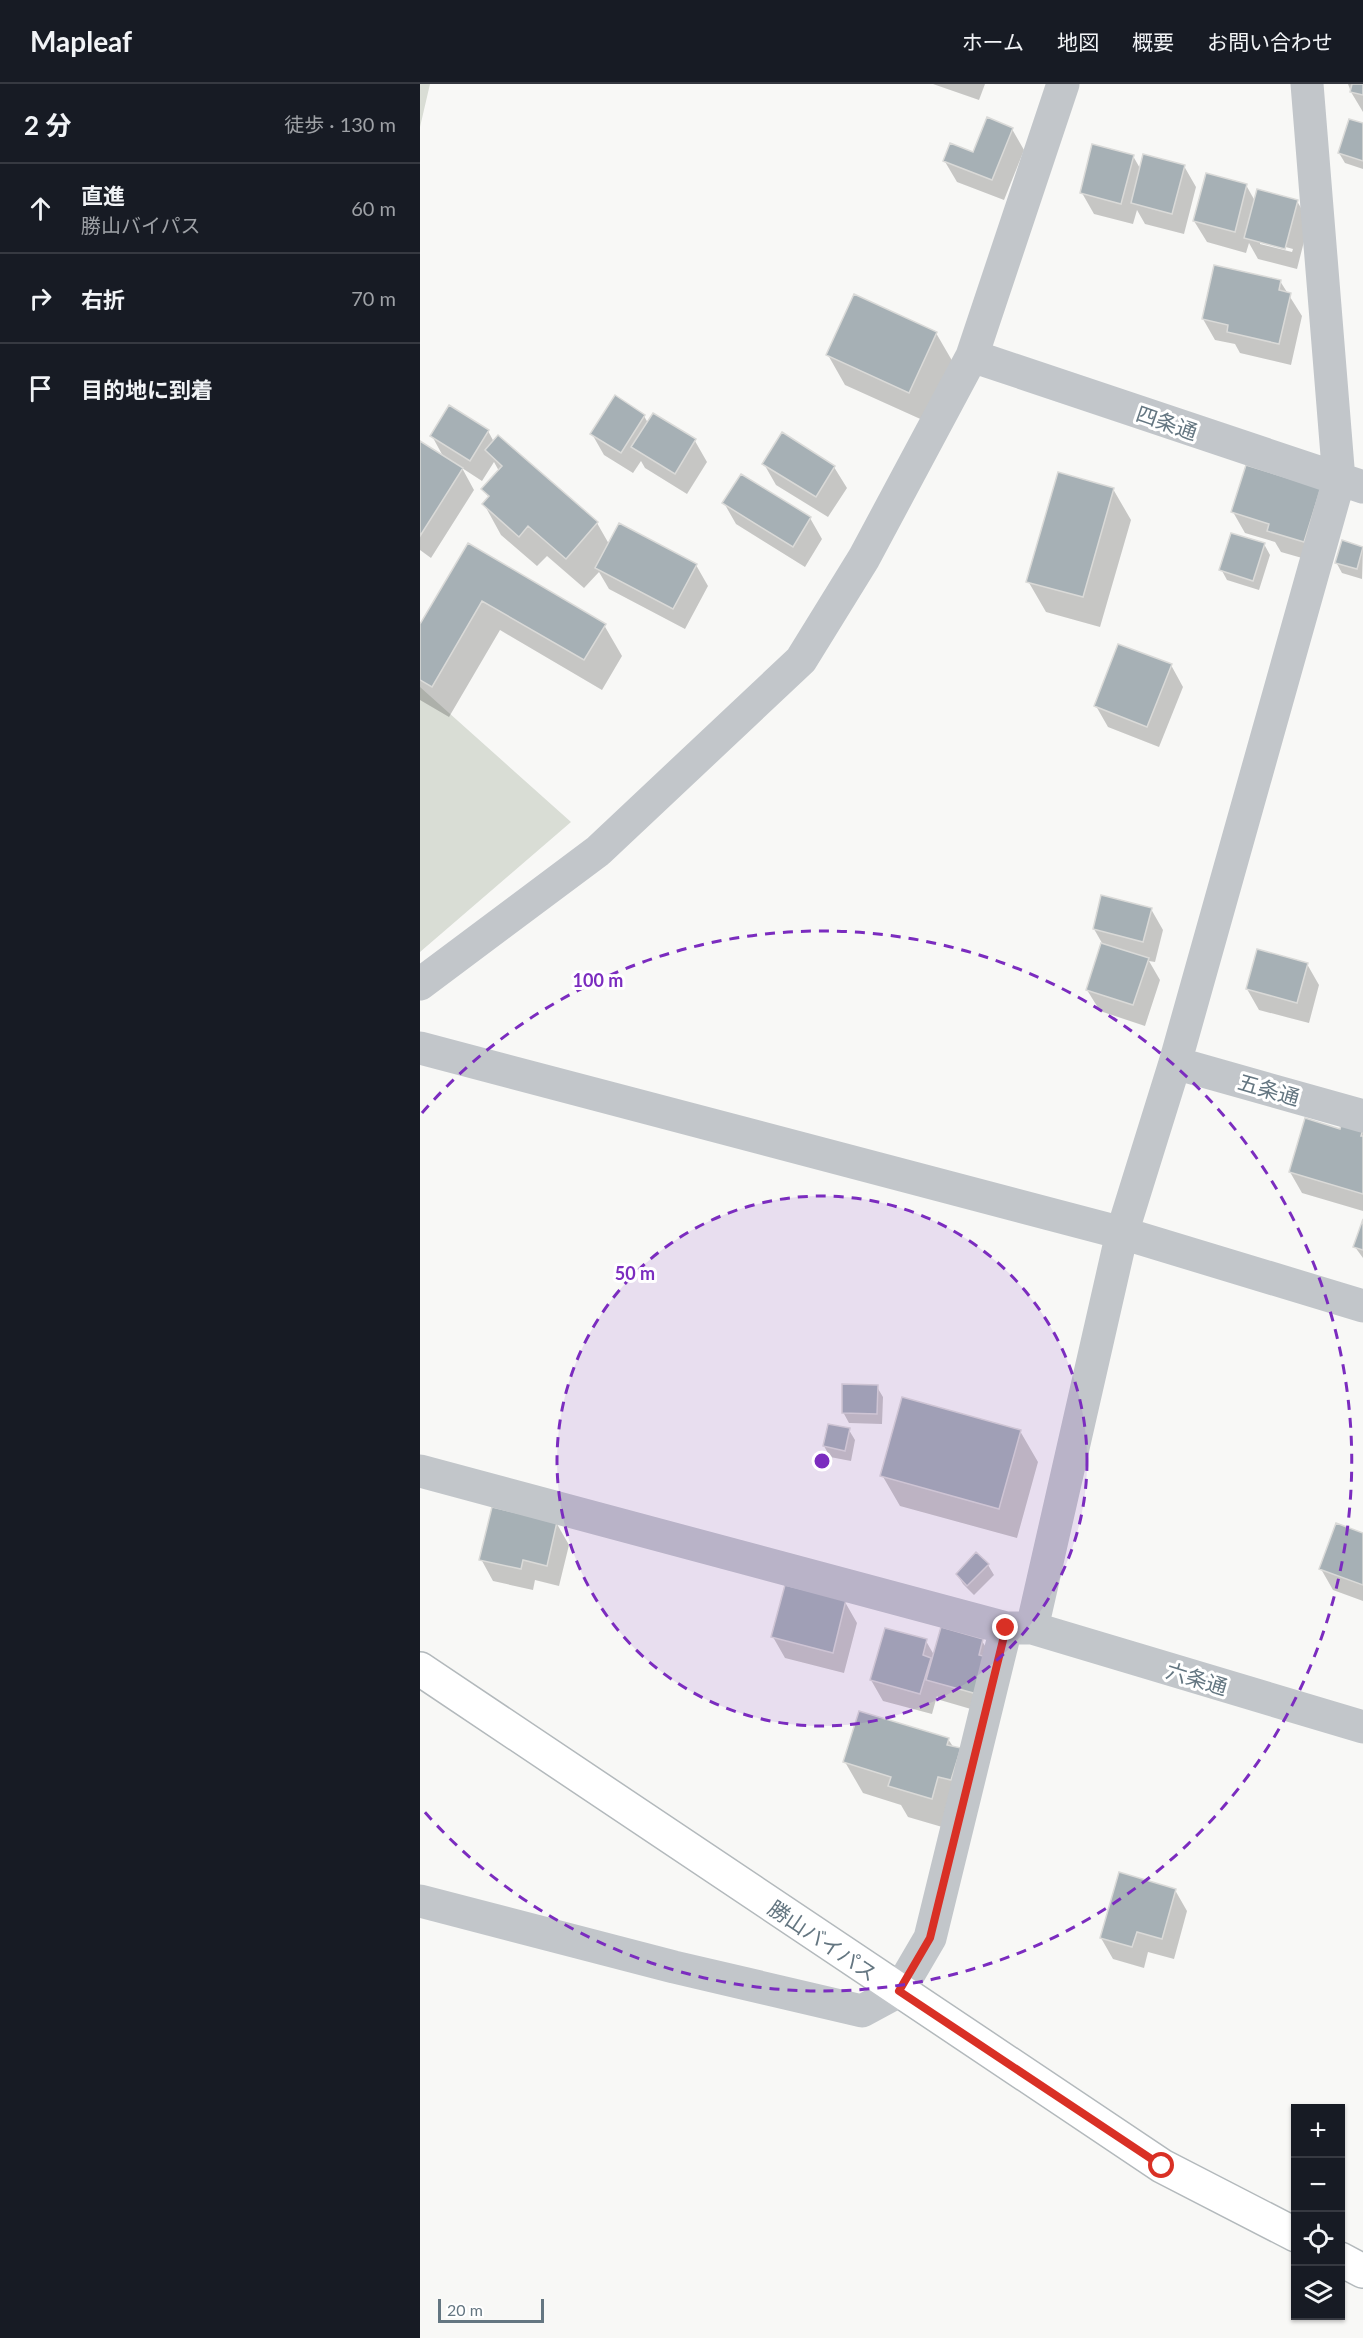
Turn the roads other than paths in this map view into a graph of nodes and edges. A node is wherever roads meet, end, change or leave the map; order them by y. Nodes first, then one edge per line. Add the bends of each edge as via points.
1 (1063, 84) edge
2 (1307, 84) edge
3 (972, 356) junction
4 (1351, 484) edge
5 (420, 984) edge
6 (420, 1048) edge
7 (1176, 1063) junction
8 (1363, 1116) edge
9 (1122, 1233) junction
10 (1363, 1306) edge
11 (420, 1471) edge
12 (1019, 1628) junction
13 (420, 1669) edge
14 (1363, 1727) edge
15 (420, 1901) edge
16 (899, 1991) junction
17 (1291, 2232) edge
18 (1345, 2261) edge
19 (1363, 2271) edge

1 - 3 street
2 - 4 street
3 - 4 street, 四条通
3 - 5 street via 864,558 801,660 598,851
4 - 7 street
6 - 9 street
7 - 8 street, 五条通
7 - 9 street
9 - 10 street
9 - 12 street
11 - 12 street, 六条通
12 - 14 street, 六条通
12 - 16 street via 930,1938
13 - 16 main road, 勝山バイパス
15 - 16 street via 862,2011
16 - 17 main road, 勝山バイパス via 1162,2166
18 - 19 main road

